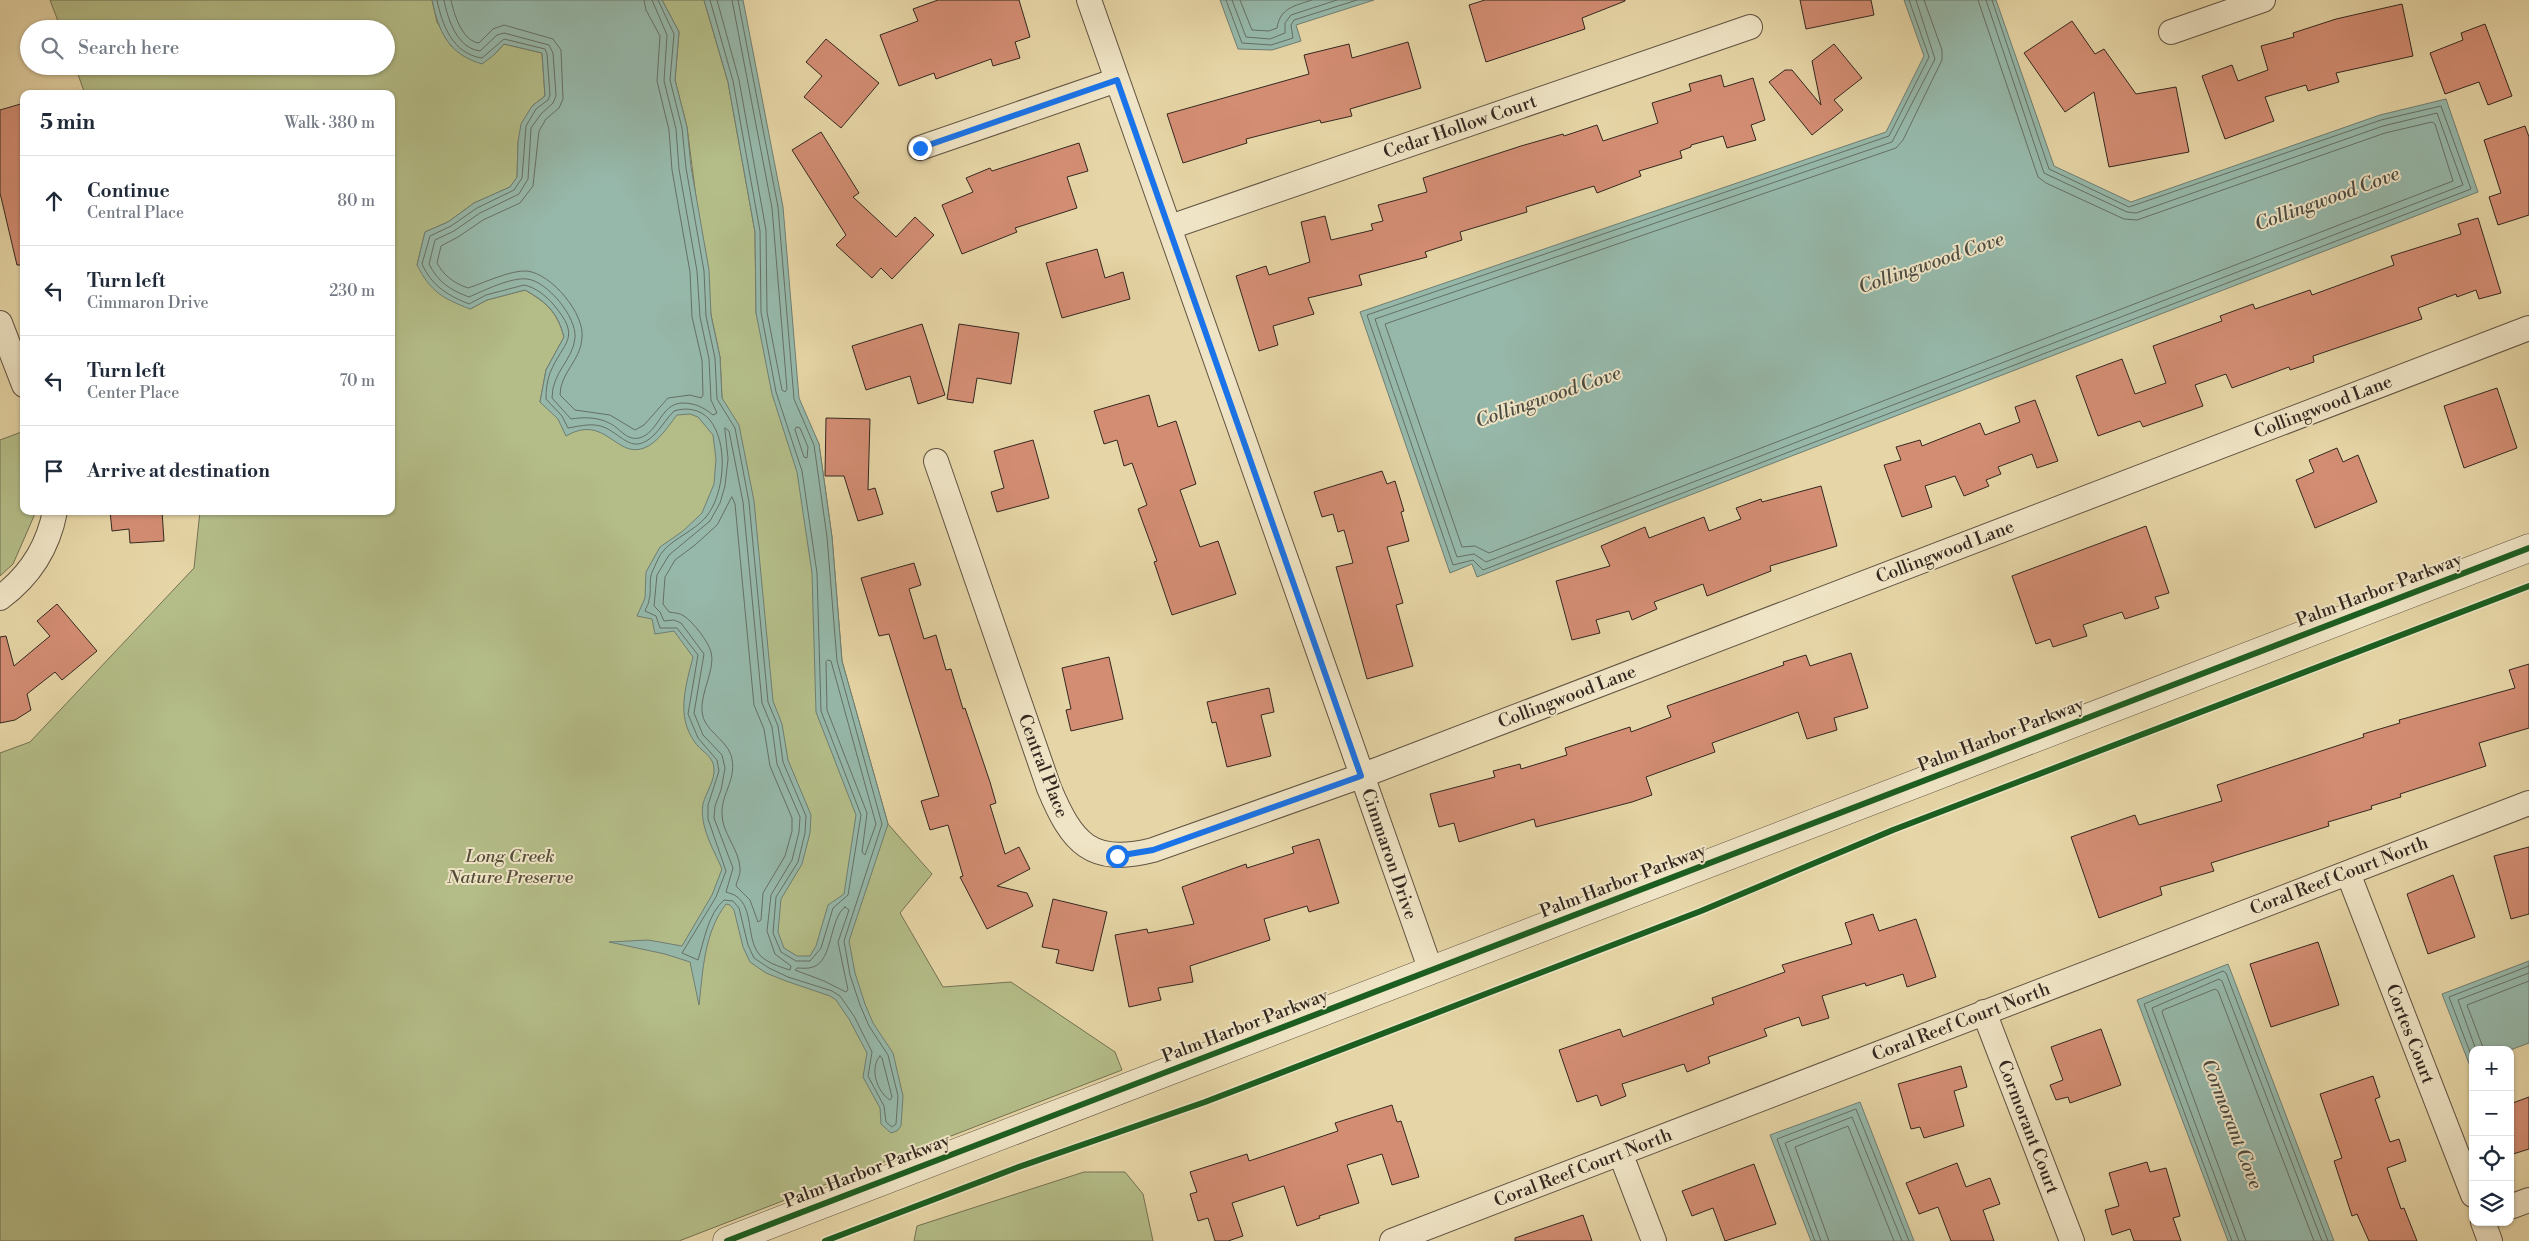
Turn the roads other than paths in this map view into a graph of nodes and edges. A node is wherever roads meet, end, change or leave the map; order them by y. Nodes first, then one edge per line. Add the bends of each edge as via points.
1 (1089, 0) edge
2 (2263, 0) edge
3 (1750, 27) dead end
4 (2171, 32) dead end
5 (1117, 80) junction
6 (920, 148) dead end
7 (1170, 227) junction
8 (0, 323) edge
9 (2529, 328) edge
10 (20, 375) edge
11 (936, 461) dead end
12 (54, 515) edge
13 (2529, 548) edge
14 (0, 598) edge
15 (1361, 776) junction
16 (2529, 803) edge
17 (2348, 873) junction
18 (1431, 971) junction
19 (1984, 1012) junction
20 (1621, 1155) junction
21 (2469, 1185) edge
22 (2529, 1200) edge
23 (2514, 1206) edge
24 (2484, 1226) edge
25 (727, 1241) edge
26 (1392, 1241) edge
27 (1654, 1241) edge
28 (2072, 1241) edge
29 (2490, 1241) edge

1 - 5 street, Cimmaron Drive
2 - 4 street
3 - 7 street, Cedar Hollow Court
5 - 6 street
5 - 7 street, Cimmaron Drive
7 - 15 street, Cimmaron Drive
8 - 10 street
9 - 15 street, Collingwood Lane
11 - 15 street, Central Place via 1049,788 1067,827 1083,844 1117,856 1140,853
12 - 14 street via 37,561
13 - 18 street, Palm Harbor Parkway
15 - 18 street, Cimmaron Drive
16 - 17 street, Coral Reef Court North
17 - 19 street, Coral Reef Court North
17 - 21 street, Cortes Court
18 - 25 street, Palm Harbor Parkway
19 - 20 street, Coral Reef Court North
19 - 28 street, Cormorant Court
20 - 26 street, Coral Reef Court North
20 - 27 street
22 - 23 street
24 - 29 street

